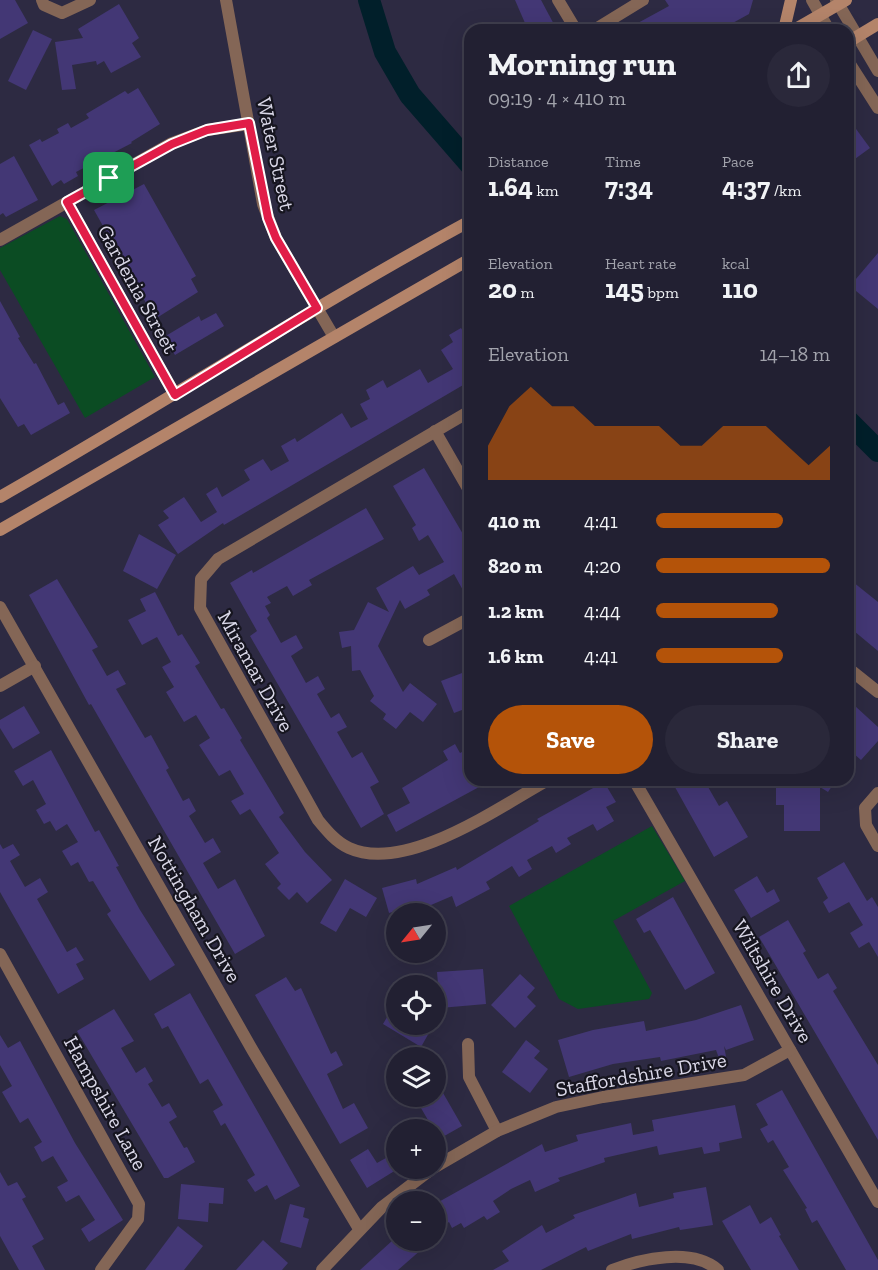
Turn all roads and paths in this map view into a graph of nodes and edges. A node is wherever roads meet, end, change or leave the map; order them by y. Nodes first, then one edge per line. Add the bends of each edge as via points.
1 (42, 0) edge
2 (90, 0) edge
3 (226, 0) edge
4 (558, 0) edge
5 (643, 0) edge
6 (791, 0) edge
7 (812, 0) edge
8 (840, 1) edge
9 (820, 15) junction
10 (572, 24) edge
11 (604, 24) edge
12 (785, 24) edge
13 (804, 24) edge
14 (825, 24) edge
15 (847, 24) edge
16 (878, 24) edge
17 (854, 38) edge
18 (854, 41) edge
19 (854, 70) edge
20 (878, 71) edge
21 (878, 108) edge
22 (249, 123) junction
23 (67, 202) junction
24 (464, 224) edge
25 (0, 240) edge
26 (464, 266) edge
27 (317, 308) junction
28 (334, 338) junction
29 (175, 395) junction
30 (464, 414) edge
31 (435, 431) junction
32 (464, 482) edge
33 (0, 497) edge
34 (0, 530) edge
35 (0, 607) edge
36 (464, 621) edge
37 (429, 640) dead end
38 (35, 666) junction
39 (854, 673) edge
40 (0, 687) edge
41 (878, 693) edge
42 (537, 786) edge
43 (637, 786) edge
44 (878, 793) edge
45 (878, 846) edge
46 (0, 954) edge
47 (468, 1044) dead end
48 (790, 1050) junction
49 (497, 1131) junction
50 (446, 1161) edge
51 (419, 1179) edge
52 (878, 1202) edge
53 (359, 1229) junction
54 (101, 1270) edge
55 (322, 1270) edge
56 (612, 1270) edge
57 (718, 1270) edge

1 - 2 street via 62,13
3 - 22 street, Water Street
4 - 10 street
5 - 11 street
6 - 12 main road
7 - 9 street
8 - 9 main road
8 - 15 street
9 - 13 main road
9 - 14 street
16 - 17 main road
18 - 20 street
19 - 21 street
22 - 23 street via 207,130 172,144
22 - 27 street, Water Street via 268,218
23 - 25 street
23 - 29 street, Gardenia Street
24 - 27 main road
26 - 28 main road
27 - 28 street, Water Street
27 - 29 main road
28 - 34 main road
29 - 33 main road
30 - 31 street, Miramar Drive
31 - 32 street
31 - 42 street, Miramar Drive via 218,559 201,579 200,608 318,820 336,840 360,852 404,851 438,839
35 - 38 street, Nottingham Drive
36 - 37 street
38 - 40 street
38 - 53 street, Nottingham Drive
39 - 41 street
43 - 48 street, Wiltshire Drive
44 - 45 street via 865,808 866,825
46 - 54 street, Hampshire Lane via 139,1204 138,1219
47 - 49 street via 469,1077
48 - 49 street, Staffordshire Drive via 744,1075 591,1099 556,1107
48 - 52 street, Wiltshire Drive
49 - 50 street, Staffordshire Drive
51 - 53 street, Staffordshire Drive
53 - 55 street, Staffordshire Drive
56 - 57 street via 645,1260 690,1257

